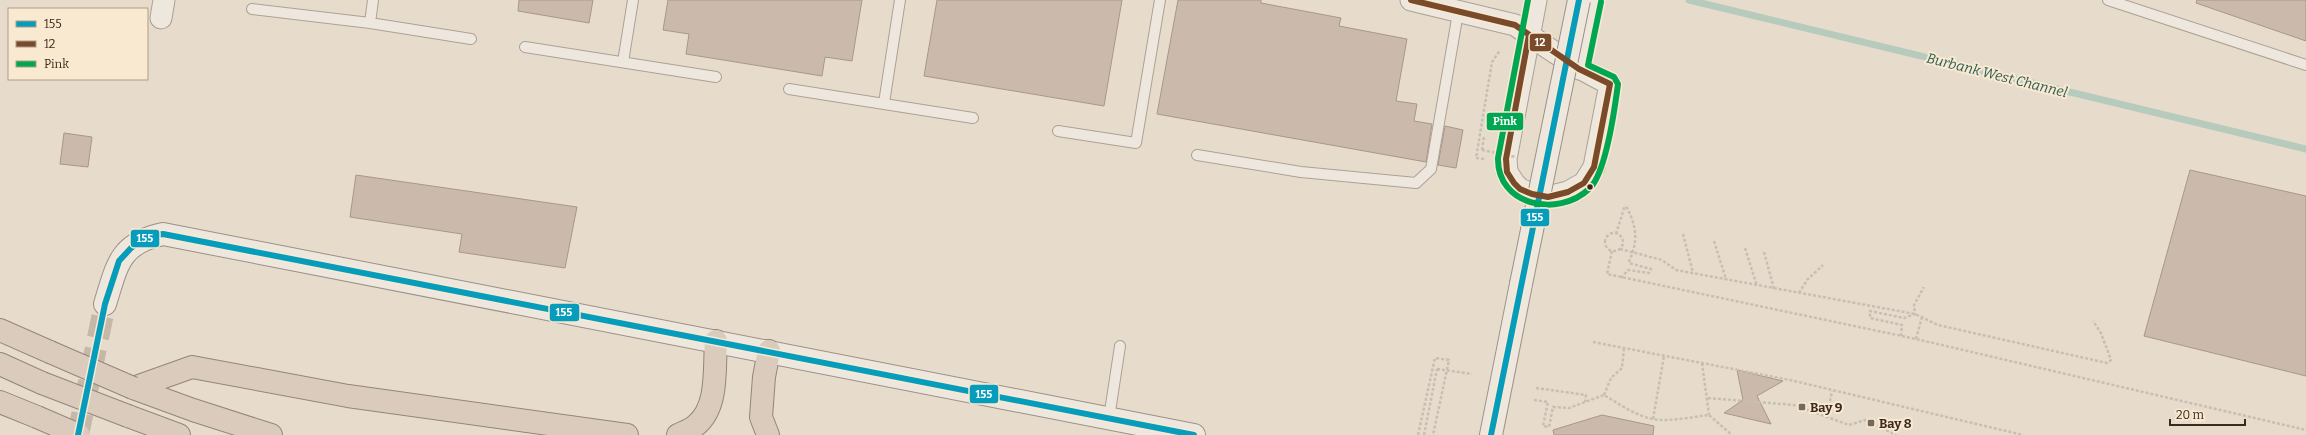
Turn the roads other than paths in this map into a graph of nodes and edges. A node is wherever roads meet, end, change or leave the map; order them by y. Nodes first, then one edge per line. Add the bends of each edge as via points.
1 (373, 0) edge
2 (633, 0) edge
3 (900, 0) edge
4 (1160, 0) edge
5 (1411, 0) edge
6 (1536, 0) edge
7 (1579, 0) edge
8 (1593, 0) edge
9 (2108, 0) edge
10 (252, 9) dead end
11 (1458, 13) junction
12 (370, 23) junction
13 (1529, 35) junction
14 (471, 39) dead end
15 (525, 47) dead end
16 (623, 62) junction
17 (2306, 65) edge
18 (1579, 69) junction
19 (716, 77) dead end
20 (789, 88) dead end
21 (884, 102) junction
22 (973, 118) dead end
23 (1058, 131) dead end
24 (1197, 155) dead end
25 (105, 304) tunnel mouth
26 (0, 330) edge
27 (716, 341) junction
28 (1120, 346) dead end
29 (769, 351) junction
30 (0, 364) edge
31 (133, 388) junction
32 (0, 402) edge
33 (1109, 418) junction
34 (79, 435) edge
35 (179, 435) edge
36 (271, 435) edge
37 (627, 435) edge
38 (678, 435) edge
39 (768, 435) edge
40 (1194, 435) edge
41 (1491, 435) edge

1 - 12 lane
2 - 16 lane
3 - 21 lane
4 - 23 lane via 1136,144
5 - 11 street
6 - 13 street
7 - 41 main road, bridge
8 - 18 street
9 - 17 lane
10 - 12 lane
11 - 13 street via 1515,25
11 - 24 lane via 1431,169 1416,183 1301,172
12 - 14 lane
13 - 18 street
13 - 18 street via 1506,159 1507,172 1520,189 1548,197 1568,192 1584,183 1594,167 1610,84
15 - 16 lane
16 - 19 lane
20 - 21 lane
21 - 22 lane
25 - 27 main road via 119,261 130,248 147,237 163,234
26 - 31 highway, bridge
27 - 29 main road
27 - 38 highway via 713,392 707,413 695,426
28 - 33 lane
29 - 33 main road
29 - 39 highway via 761,417
30 - 35 highway, bridge via 42,384
31 - 36 highway
31 - 37 highway via 192,367 348,396
32 - 34 highway, bridge
33 - 40 main road

